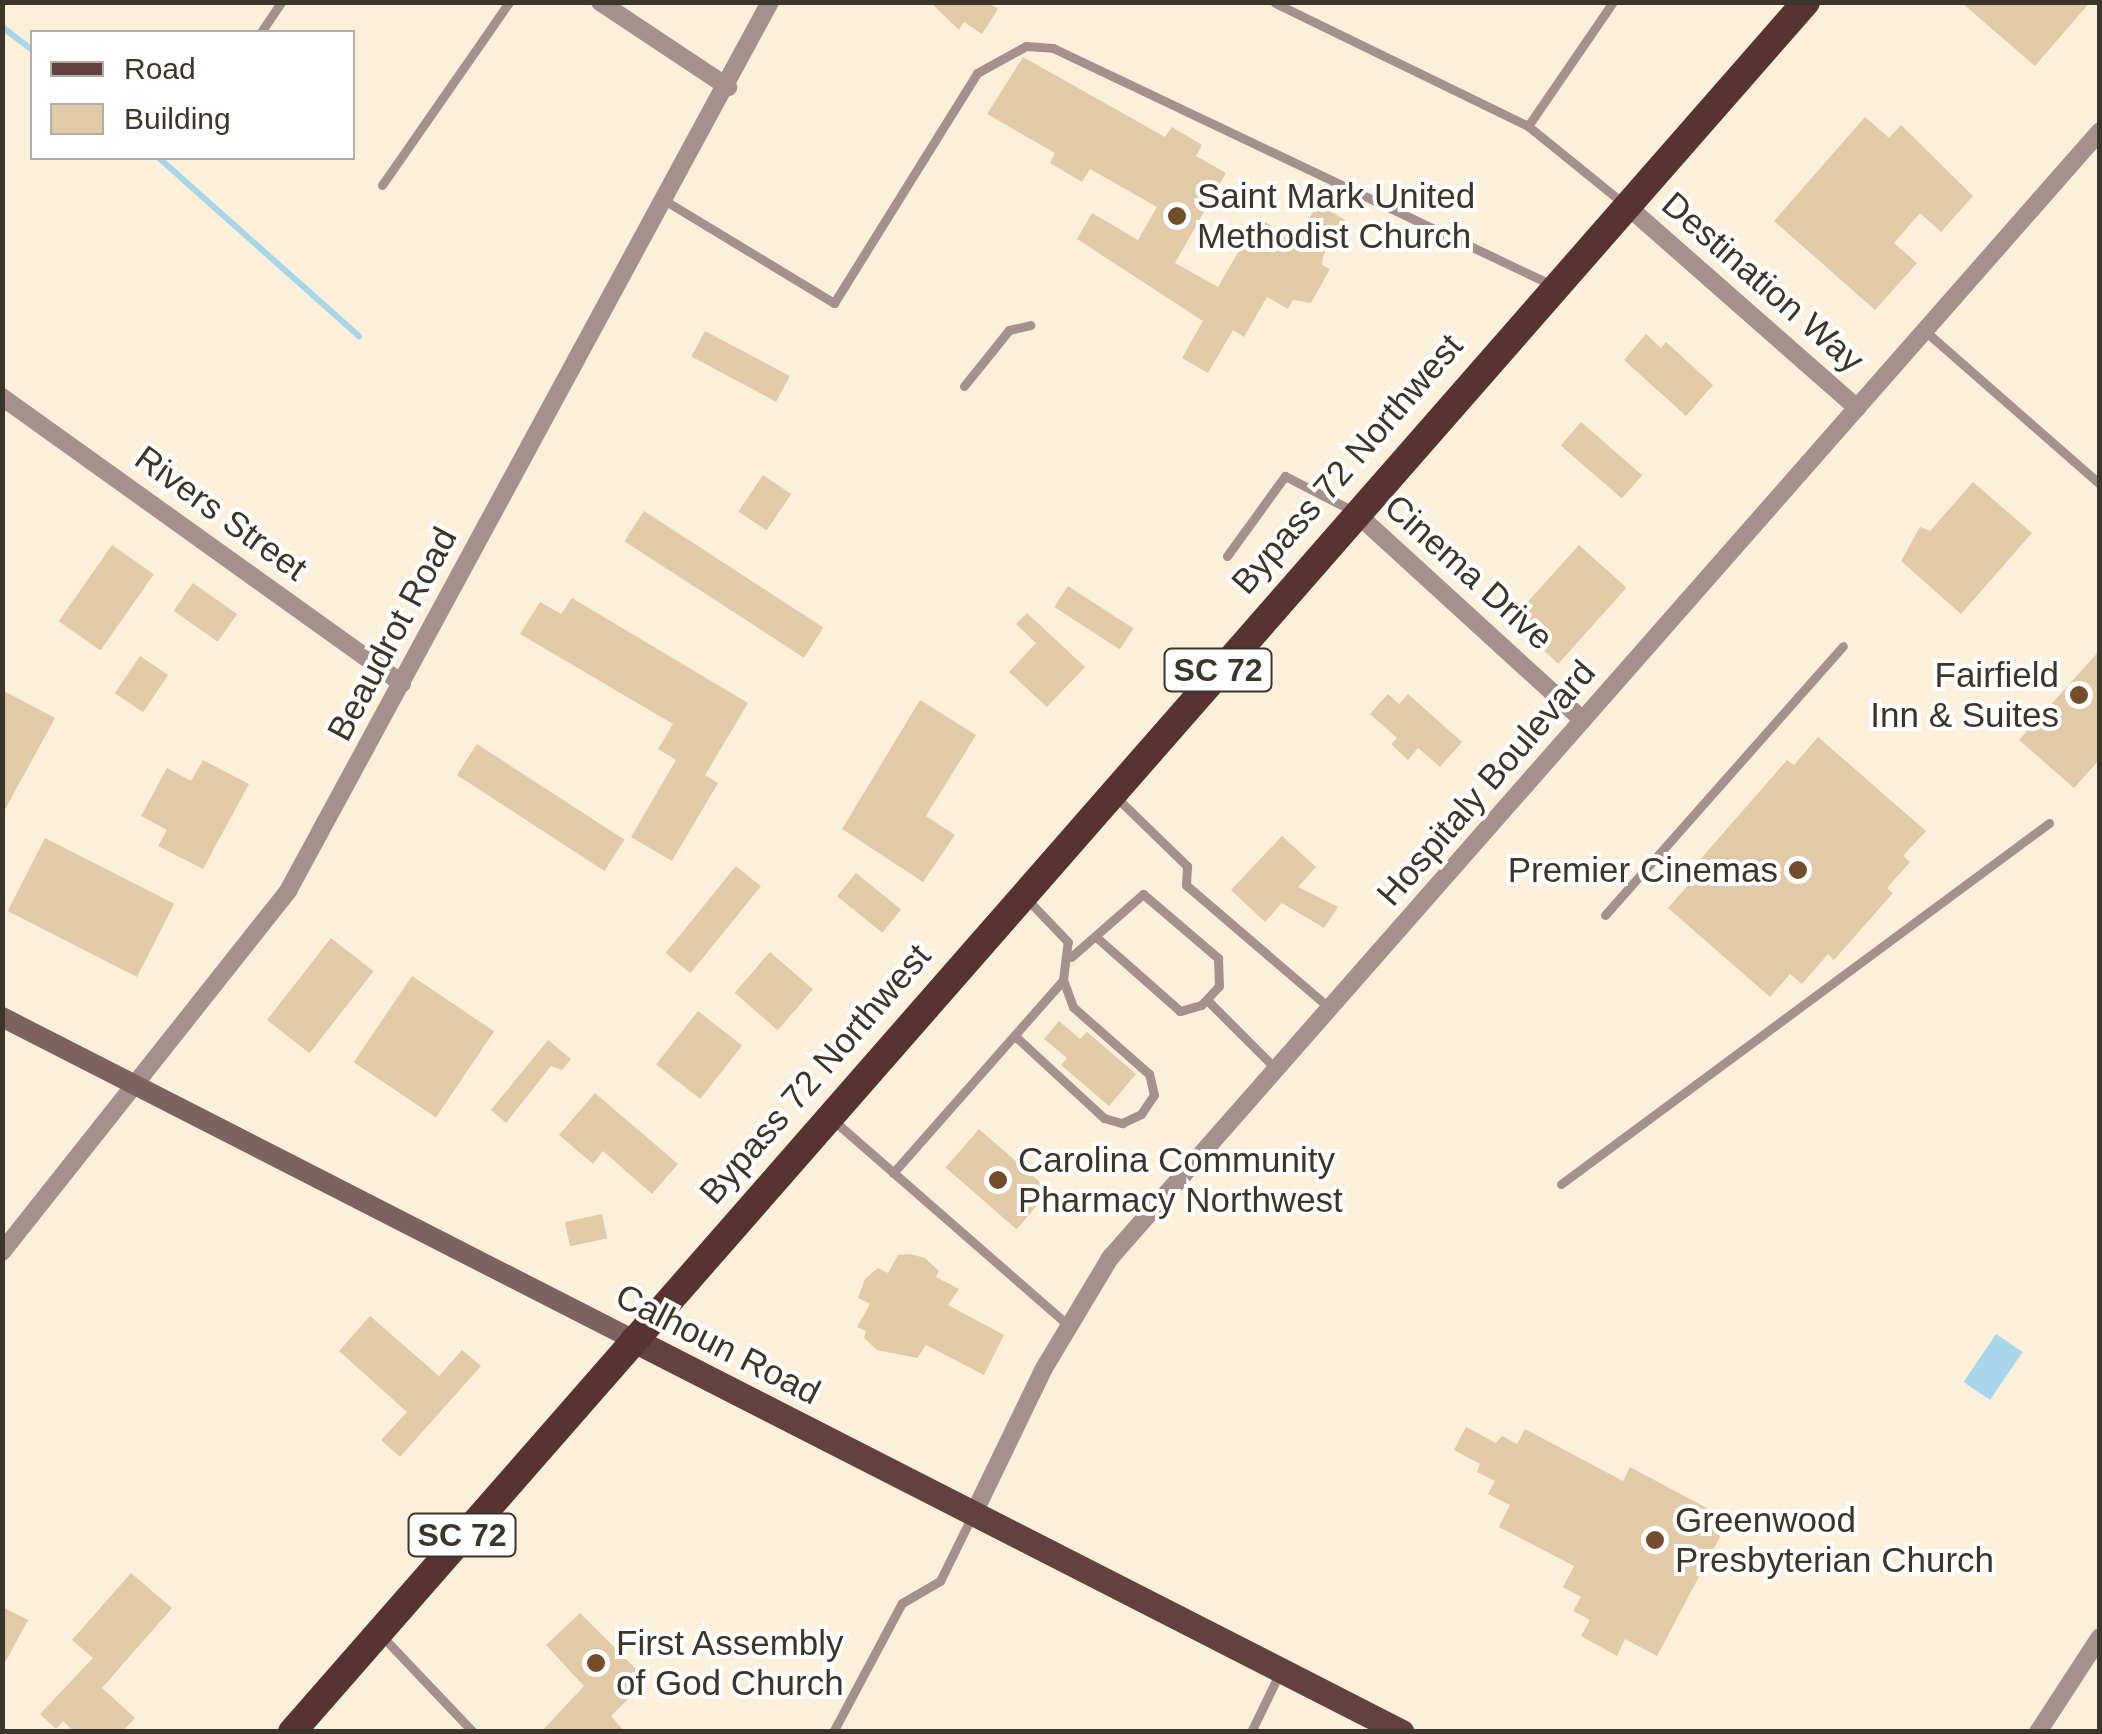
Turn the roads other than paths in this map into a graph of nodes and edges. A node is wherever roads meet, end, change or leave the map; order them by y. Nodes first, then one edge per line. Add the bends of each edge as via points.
1 (280, 2) edge
2 (508, 2) edge
3 (600, 2) edge
4 (770, 2) edge
5 (1613, 2) edge
6 (1806, 2) edge
7 (1275, 3) edge
8 (262, 30) edge
9 (728, 87) junction
10 (1528, 126) junction
11 (2100, 131) edge
12 (382, 186) dead end
13 (663, 200) junction
14 (1625, 204) junction
15 (1553, 286) junction
16 (1030, 325) dead end
17 (1925, 331) junction
18 (964, 386) dead end
19 (2, 396) edge
20 (1858, 408) junction
21 (2100, 484) edge
22 (1356, 512) junction
23 (1227, 556) dead end
24 (1842, 646) dead end
25 (402, 683) junction
26 (1583, 720) junction
27 (1111, 793) junction
28 (2048, 824) dead end
29 (1022, 894) junction
30 (1605, 915) dead end
31 (1096, 937) junction
32 (1071, 957) junction
33 (1063, 980) junction
34 (1207, 1000) junction
35 (1332, 1010) junction
36 (2, 1017) edge
37 (1015, 1036) junction
38 (1278, 1072) junction
39 (138, 1086) junction
40 (828, 1116) junction
41 (893, 1173) junction
42 (1561, 1184) dead end
43 (2, 1252) edge
44 (1068, 1325) junction
45 (632, 1339) junction
46 (974, 1513) junction
47 (378, 1632) junction
48 (2100, 1637) edge
49 (1282, 1670) junction
50 (292, 1732) edge
51 (473, 1732) edge
52 (833, 1732) edge
53 (1251, 1732) edge
54 (1402, 1732) edge
55 (2038, 1732) edge

1 - 8 lane
2 - 12 lane
3 - 9 street
4 - 9 street, Beaudrot Road
5 - 10 lane
6 - 14 highway, Bypass 72 Northwest / SC 72
7 - 10 lane
9 - 13 street, Beaudrot Road
10 - 14 lane
11 - 17 street, Hospitaly Boulevard
13 - 15 lane via 834,303 976,73 1014,50 1052,48
13 - 25 street, Beaudrot Road
14 - 15 highway, Bypass 72 Northwest / SC 72
14 - 20 street, Destination Way
15 - 22 highway, Bypass 72 Northwest / SC 72
16 - 18 lane via 1014,327
17 - 20 street, Hospitaly Boulevard
17 - 21 lane
19 - 25 street, Rivers Street
20 - 26 street, Hospitaly Boulevard
22 - 23 lane via 1285,476
22 - 26 street, Cinema Drive
22 - 27 highway, Bypass 72 Northwest / SC 72
24 - 30 lane
25 - 39 street, Beaudrot Road via 288,890
26 - 35 street, Hospitaly Boulevard
27 - 29 highway, Bypass 72 Northwest / SC 72
27 - 35 lane via 1187,866 1186,885
28 - 42 lane
29 - 32 lane via 1060,931
29 - 40 highway, Bypass 72 Northwest / SC 72
31 - 32 lane
31 - 34 lane via 1180,1011
31 - 34 lane via 1143,894 1218,958 1222,976
32 - 33 lane
33 - 37 lane
33 - 37 lane via 1074,1007 1149,1074 1154,1094 1142,1114 1122,1123 1104,1118
34 - 38 lane
35 - 38 street, Hospitaly Boulevard
36 - 39 main road, Calhoun Road
37 - 41 lane
38 - 44 street, Hospitaly Boulevard via 1110,1258
39 - 43 street, Beaudrot Road
39 - 45 main road, Calhoun Road
40 - 41 lane
40 - 45 highway, Bypass 72 Northwest / SC 72
41 - 44 lane
44 - 46 street, Hospitaly Boulevard
45 - 46 main road, Calhoun Road
45 - 47 highway, SC 72
46 - 49 main road, Calhoun Road
46 - 52 lane via 940,1580 902,1603
47 - 50 highway, SC 72
47 - 51 lane
48 - 55 street
49 - 53 lane
49 - 54 main road, Calhoun Road

